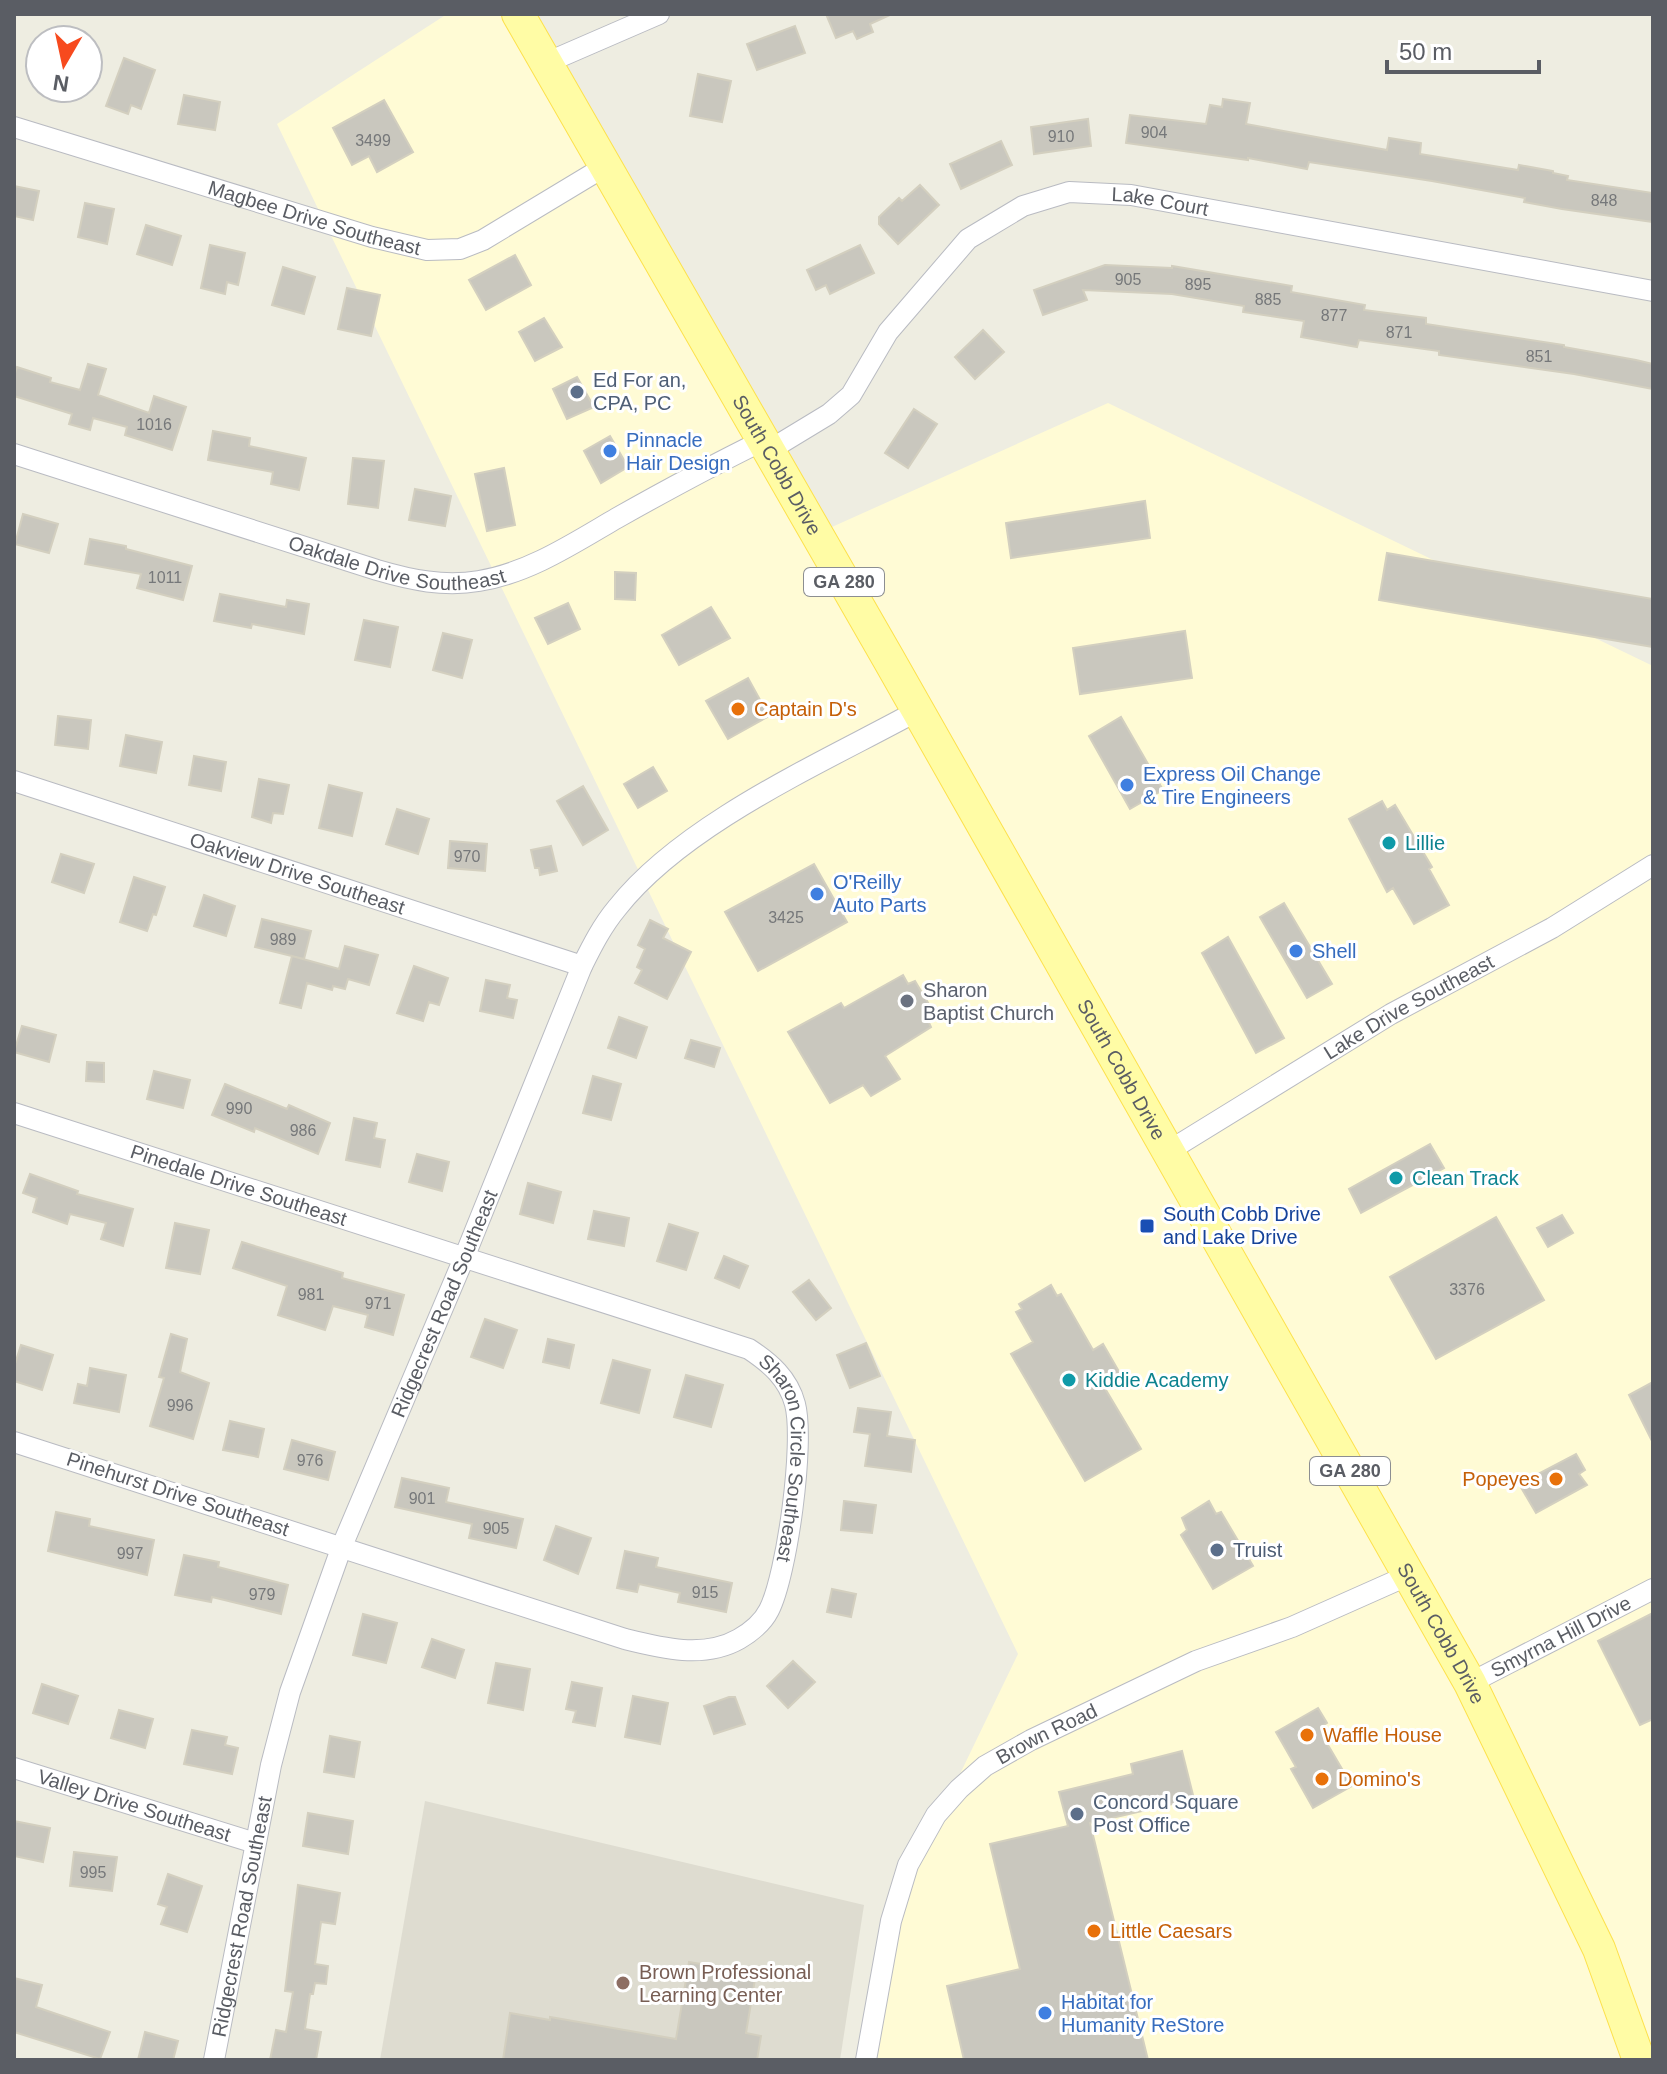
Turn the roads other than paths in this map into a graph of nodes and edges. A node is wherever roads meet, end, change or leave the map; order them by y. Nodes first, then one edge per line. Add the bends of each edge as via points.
1 (518, 14) edge
2 (659, 14) edge
3 (546, 63) junction
4 (14, 127) edge
5 (604, 167) junction
6 (1653, 291) edge
7 (765, 446) junction
8 (14, 454) edge
9 (917, 711) junction
10 (14, 781) edge
11 (1653, 865) edge
12 (582, 966) junction
13 (14, 1113) edge
14 (1167, 1152) junction
15 (464, 1258) junction
16 (14, 1442) edge
17 (342, 1546) junction
18 (1409, 1575) junction
19 (1653, 1589) edge
20 (1470, 1683) junction
21 (14, 1768) edge
22 (255, 1843) junction
23 (214, 2060) edge
24 (866, 2060) edge
25 (1639, 2060) edge

1 - 3 main road, South Cobb Drive / GA 280
2 - 3 street
3 - 5 main road, South Cobb Drive / GA 280
4 - 5 street, Magbee Drive Southeast via 427,250 460,249 483,240
5 - 7 main road, South Cobb Drive / GA 280
6 - 7 street, Lake Court via 1131,195 1069,192 1023,206 968,239 888,332 851,395 829,414
7 - 8 street, Oakdale Drive Southeast via 527,567 450,584 377,570
7 - 9 main road, South Cobb Drive / GA 280
9 - 12 street, Ridgecrest Road Southeast via 731,812 665,861 617,908
9 - 14 main road, South Cobb Drive / GA 280
10 - 12 street, Oakview Drive Southeast
11 - 14 street, Lake Drive Southeast via 1552,928 1391,1014
12 - 15 street, Ridgecrest Road Southeast
13 - 15 street, Pinedale Drive Southeast
14 - 18 main road, South Cobb Drive / GA 280
15 - 17 street, Ridgecrest Road Southeast
15 - 17 street, Sharon Circle Southeast via 730,1341 770,1363 784,1378 798,1422 795,1484 776,1594 760,1623 738,1640 680,1651 625,1639
16 - 17 street, Pinehurst Drive Southeast
17 - 22 street, Ridgecrest Road Southeast via 290,1692
18 - 20 main road, South Cobb Drive / GA 280
18 - 24 street, Brown Road via 1292,1627 1196,1661 1031,1740 985,1766 959,1789 936,1815 908,1865 891,1921
19 - 20 street, Smyrna Hill Drive
20 - 25 main road, South Cobb Drive / GA 280 via 1599,1949
21 - 22 street, Valley Drive Southeast
22 - 23 street, Ridgecrest Road Southeast

